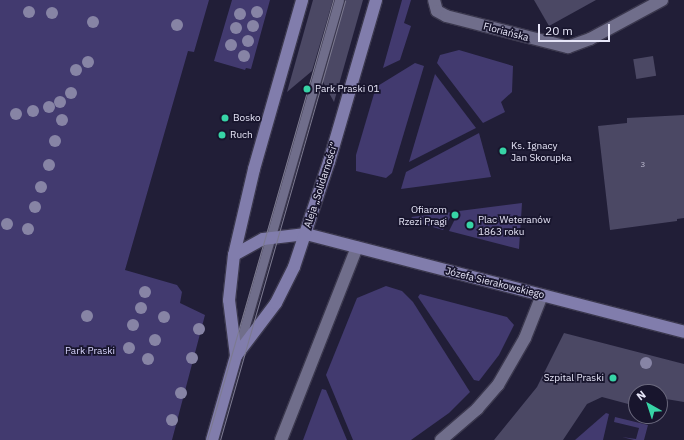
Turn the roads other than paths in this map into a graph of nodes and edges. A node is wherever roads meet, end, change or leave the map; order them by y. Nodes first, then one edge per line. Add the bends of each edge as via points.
1 (302, 0) edge
2 (339, 0) edge
3 (376, 0) edge
4 (662, 0) edge
5 (435, 5) edge
6 (306, 234) junction
7 (271, 236) junction
8 (357, 247) junction
9 (234, 255) junction
10 (542, 295) junction
11 (684, 332) edge
12 (236, 356) junction
13 (212, 440) edge
14 (281, 440) edge
15 (441, 440) edge

1 - 9 main road, Aleja „Solidarności” via 254,169
2 - 7 lane
3 - 6 main road, Aleja „Solidarności”
4 - 5 street, Floriańska via 576,46 560,47 446,16
6 - 7 main road, Józefa Sierakowskiego
6 - 8 main road, Józefa Sierakowskiego
6 - 12 main road, Aleja „Solidarności” via 294,267 276,303
7 - 9 main road
7 - 12 lane
8 - 10 main road, Józefa Sierakowskiego
8 - 14 street
9 - 12 main road, Aleja „Solidarności” via 229,300
10 - 11 main road, Józefa Sierakowskiego
10 - 15 street via 525,338 498,385 477,409
12 - 13 main road, Aleja „Solidarności”

